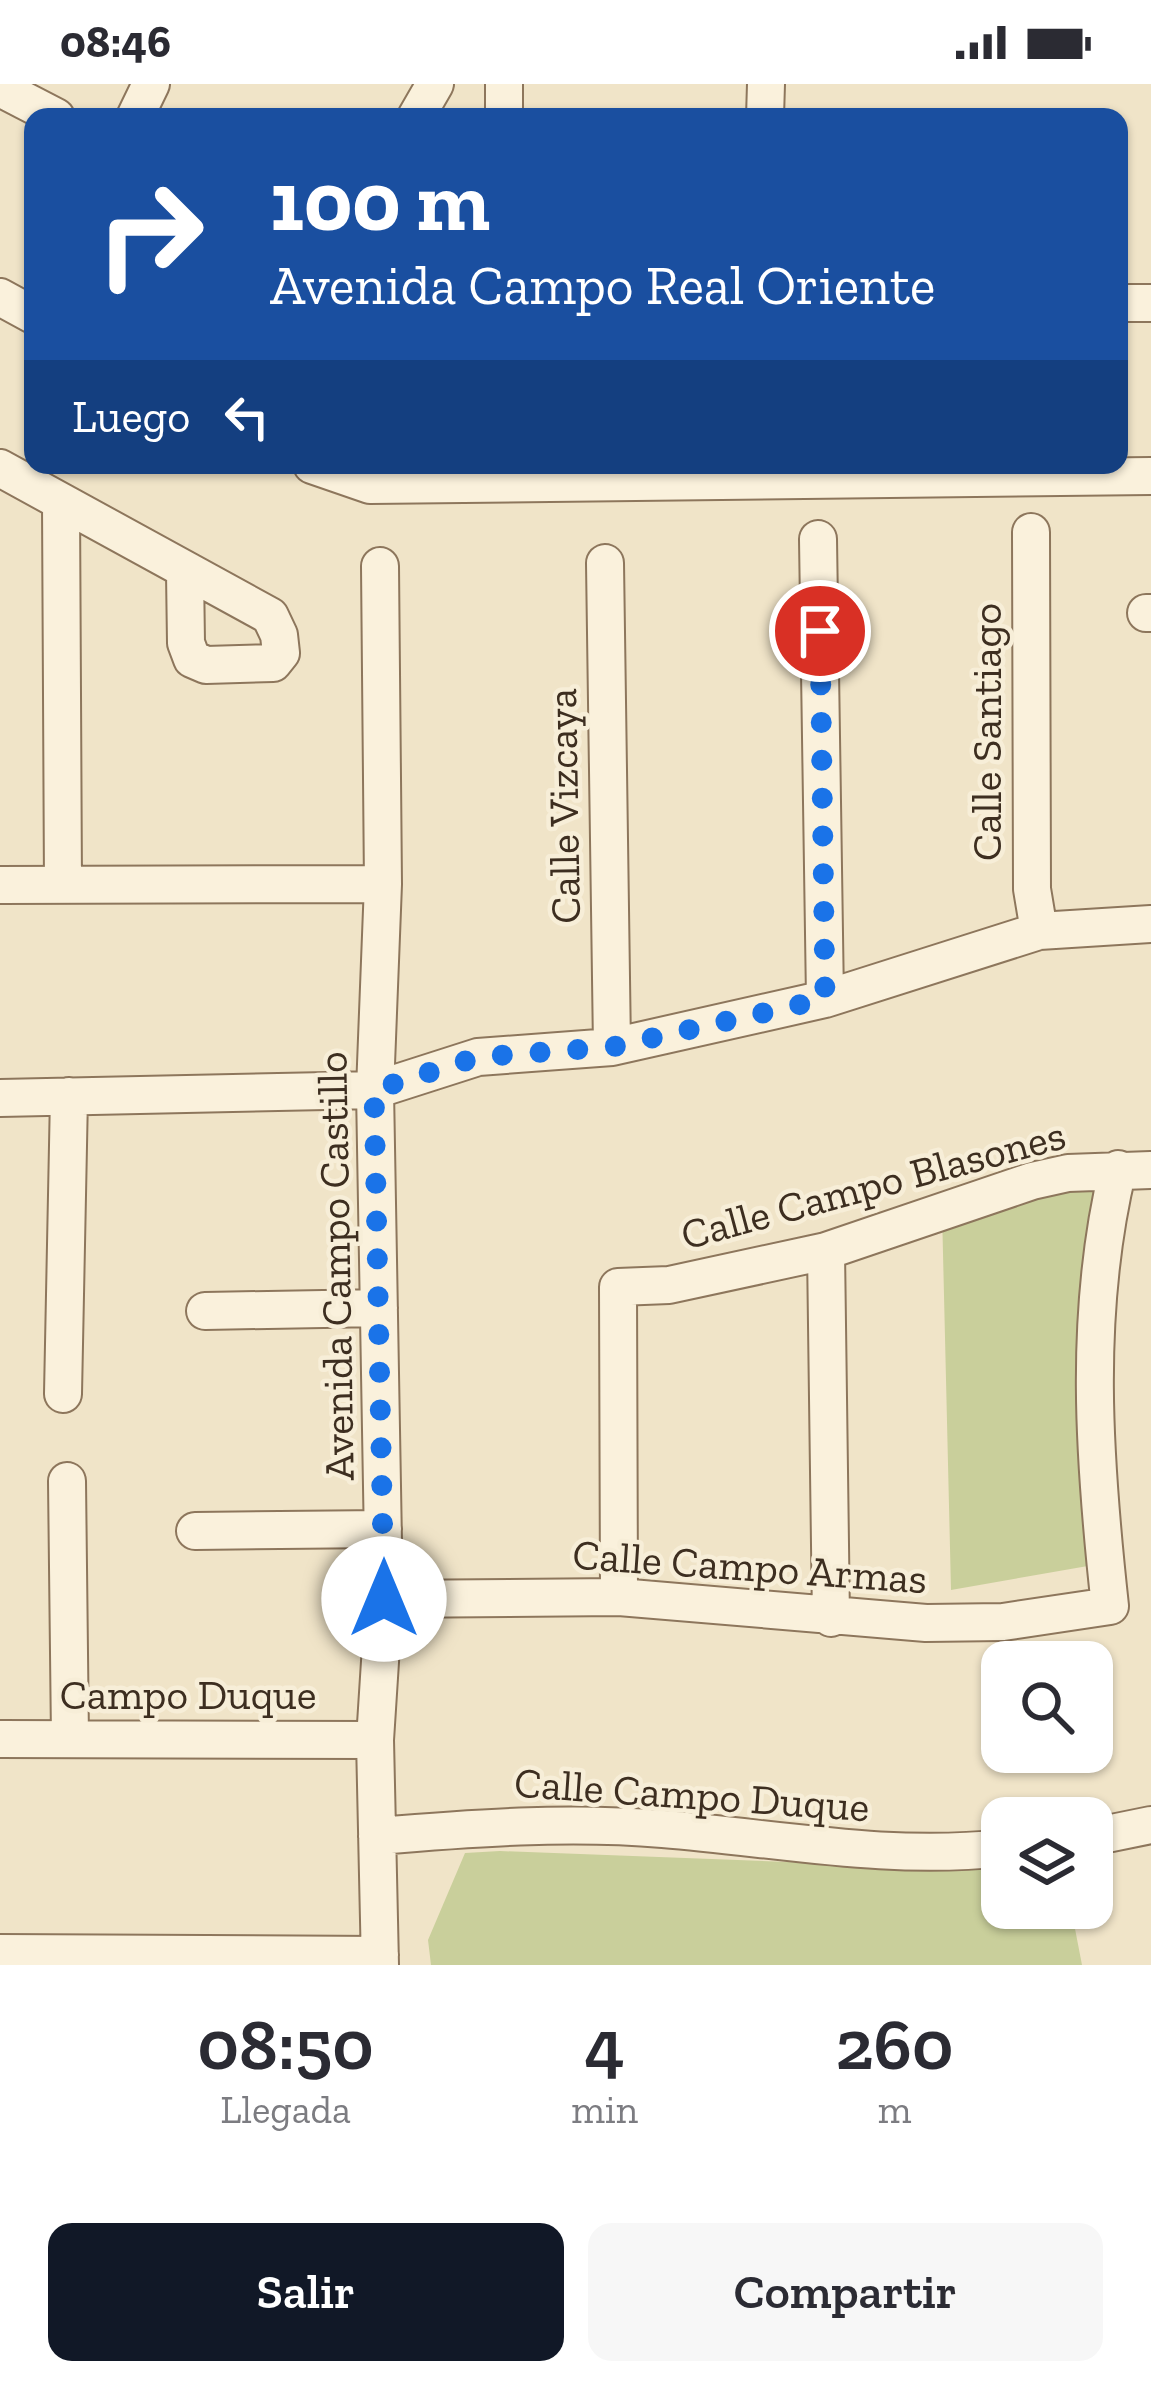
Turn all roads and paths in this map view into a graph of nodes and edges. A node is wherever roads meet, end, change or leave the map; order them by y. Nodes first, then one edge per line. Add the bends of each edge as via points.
1 (0, 88) edge
2 (39, 108) edge
3 (0, 468) edge
4 (338, 474) edge
5 (1151, 476) edge
6 (61, 504) junction
7 (1030, 532) dead end
8 (818, 539) dead end
9 (604, 563) dead end
10 (380, 566) dead end
11 (185, 573) dead end
12 (383, 884) junction
13 (0, 885) edge
14 (63, 886) junction
15 (1151, 924) edge
16 (1039, 931) junction
17 (825, 999) junction
18 (612, 1047) junction
19 (374, 1090) junction
20 (69, 1096) junction
21 (0, 1098) edge
22 (1135, 1170) edge
23 (826, 1251) junction
24 (379, 1308) junction
25 (205, 1311) dead end
26 (64, 1394) dead end
27 (67, 1481) dead end
28 (383, 1528) junction
29 (194, 1531) dead end
30 (619, 1597) junction
31 (384, 1599) junction
32 (831, 1618) junction
33 (70, 1738) junction
34 (0, 1739) edge
35 (375, 1740) junction
36 (1151, 1826) edge
37 (1113, 1833) edge
38 (377, 1836) junction
39 (981, 1849) edge
40 (0, 1953) edge
41 (66, 1959) edge
42 (380, 1960) edge

1 - 2 street
3 - 6 street
4 - 5 street via 370,485
6 - 11 street
6 - 14 street
7 - 16 street, Calle Santiago via 1032,889
8 - 17 street
9 - 18 street, Calle Vizcaya
10 - 12 street, Avenida Campo Castillo
12 - 14 street
12 - 19 street, Avenida Campo Castillo
13 - 14 street
15 - 16 street
16 - 17 street
17 - 18 street
18 - 19 street via 478,1057
19 - 20 street
19 - 24 street, Avenida Campo Castillo
20 - 21 street
20 - 26 street
22 - 23 street, Calle Campo Blasones via 1032,1180
22 - 32 street, Calle Campo Armas via 1107,1217 1093,1425 1110,1606 1004,1622
23 - 30 street, Calle Campo Blasones via 669,1285 618,1287
23 - 32 street
24 - 25 street
24 - 28 street, Avenida Campo Castillo
27 - 33 street
28 - 29 street
28 - 31 street, Avenida Campo Castillo
30 - 31 street, Calle Campo Armas
30 - 32 street, Calle Campo Armas
31 - 35 street, Avenida Campo Castillo
33 - 34 street, Campo Duque
33 - 35 street, Campo Duque
35 - 38 street, Avenida Campo Castillo
36 - 37 street
38 - 39 street, Calle Campo Duque via 504,1826 656,1828 874,1852
38 - 42 street, Avenida Campo Castillo
40 - 41 street
41 - 42 street

